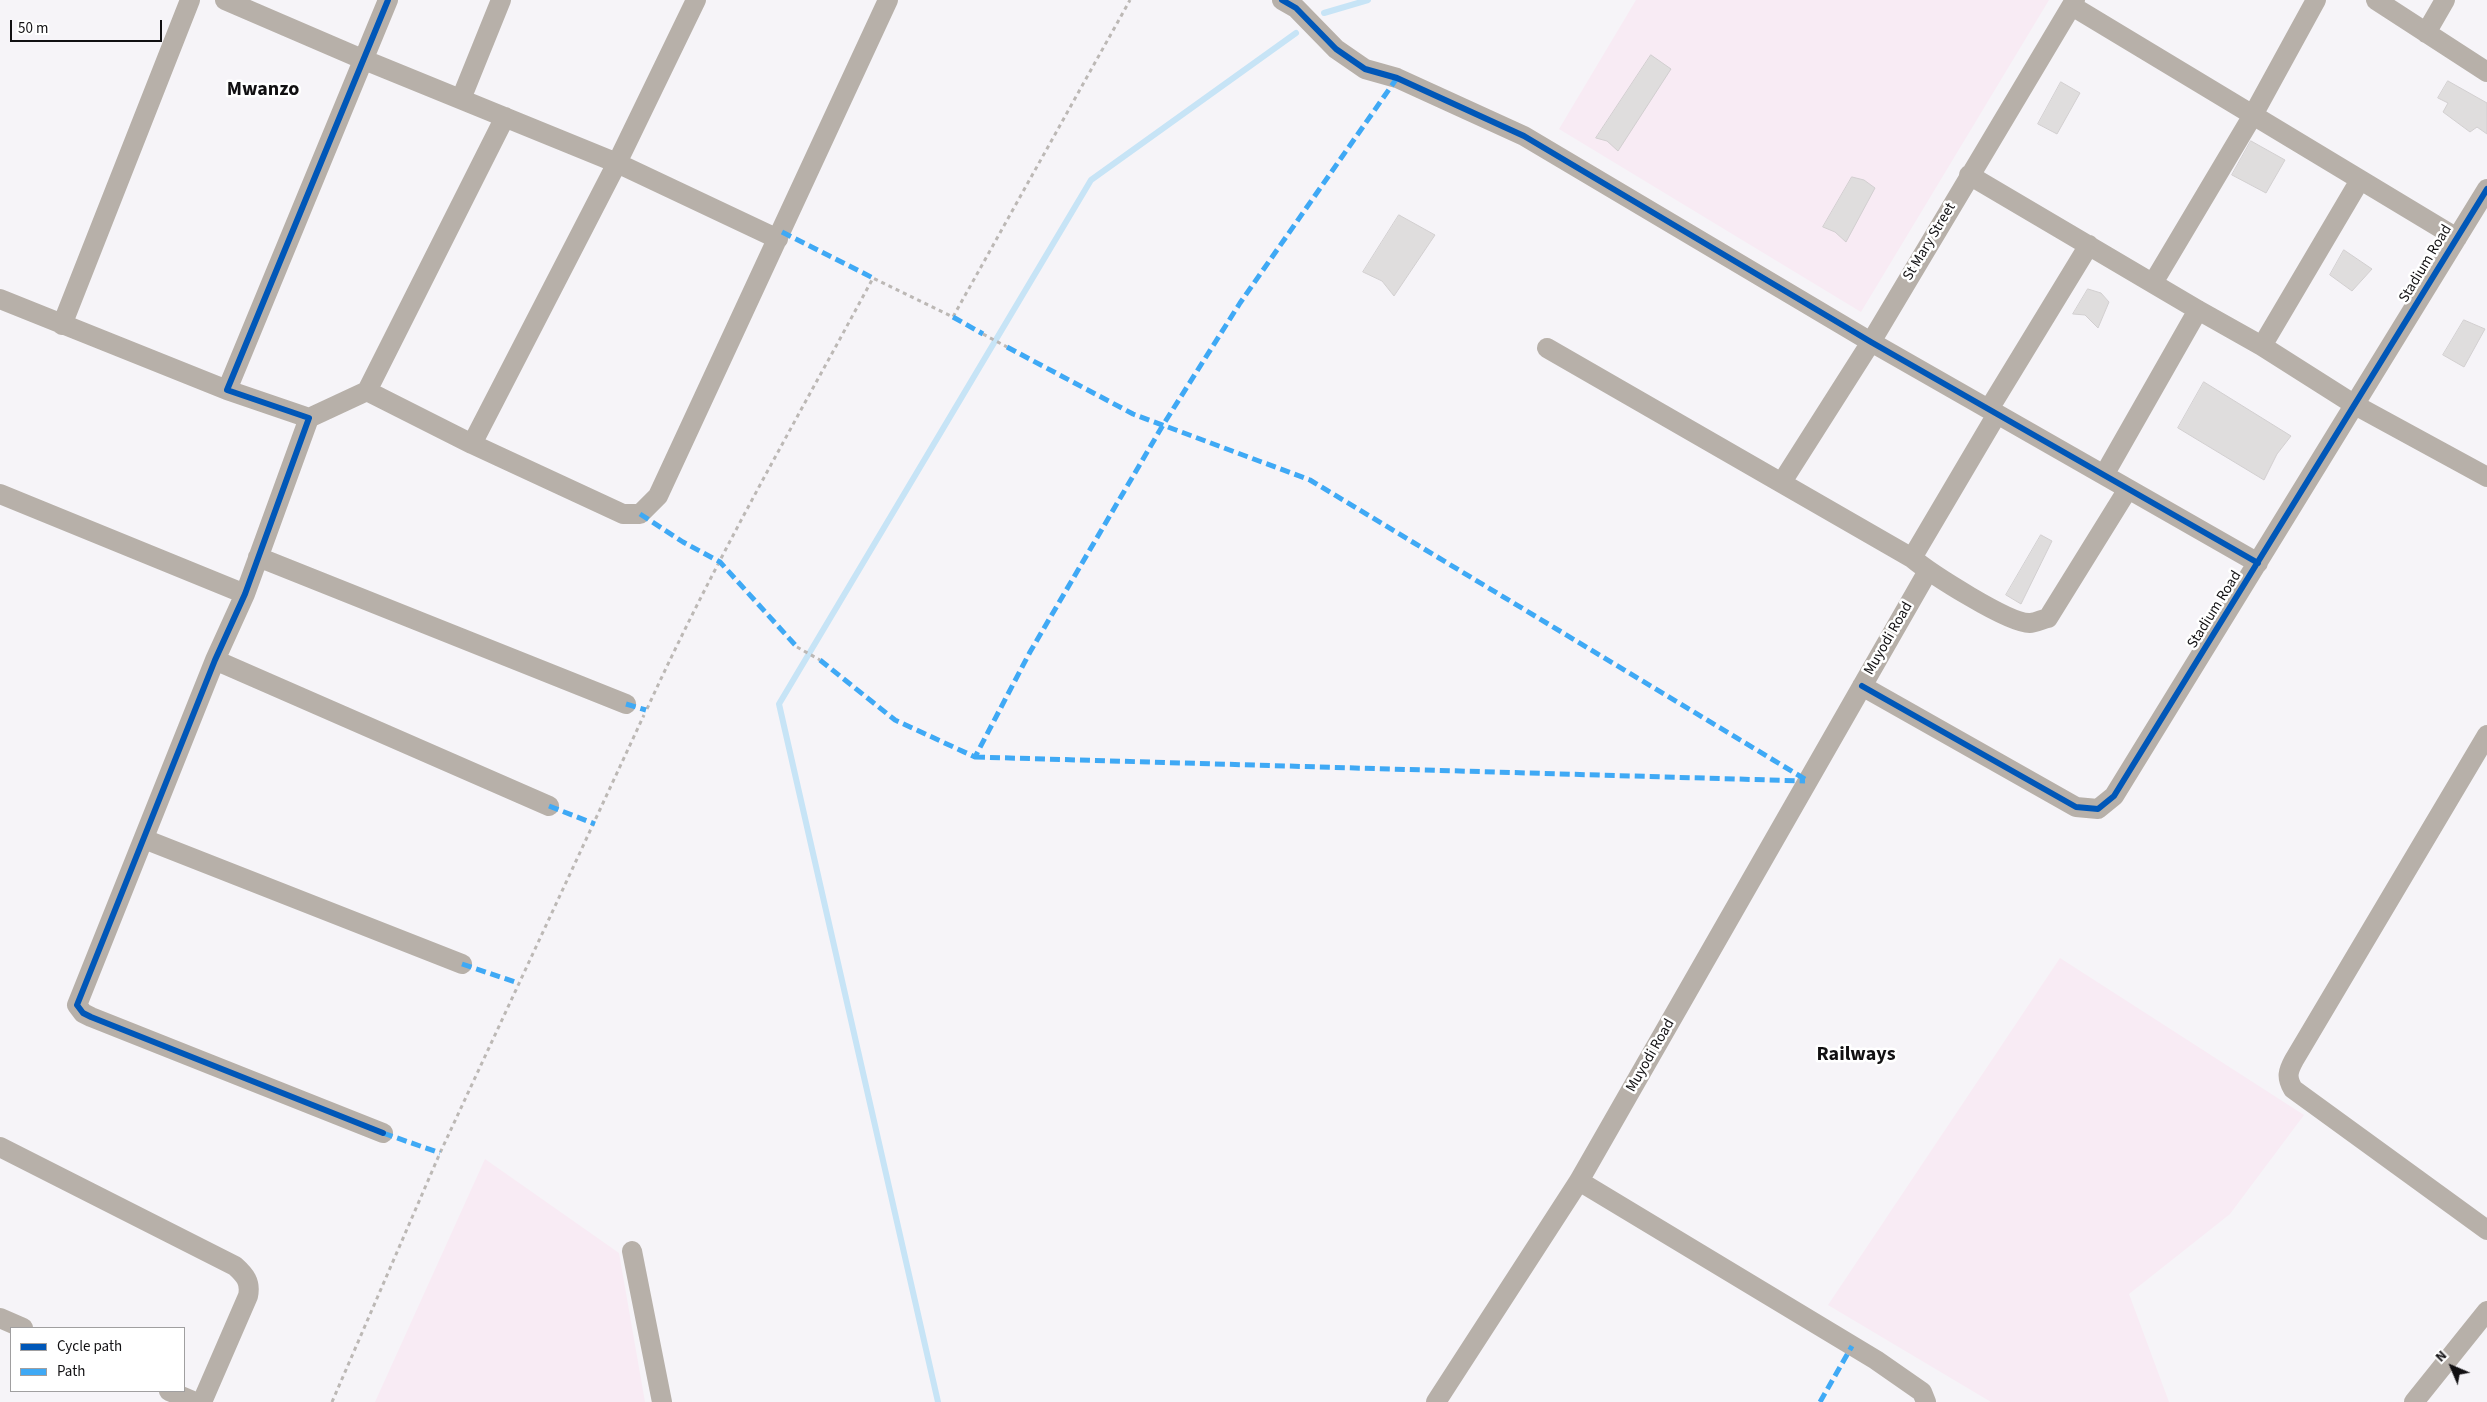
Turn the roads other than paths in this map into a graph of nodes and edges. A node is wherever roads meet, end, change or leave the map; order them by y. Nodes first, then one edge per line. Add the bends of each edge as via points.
1 (190, 0) edge
2 (225, 0) edge
3 (388, 0) edge
4 (501, 0) edge
5 (696, 0) edge
6 (888, 0) edge
7 (1282, 0) edge
8 (2316, 0) edge
9 (2376, 0) edge
10 (2445, 0) edge
11 (2073, 3) edge
12 (2426, 33) junction
13 (362, 59) junction
14 (2487, 72) edge
15 (461, 99) junction
16 (2253, 115) junction
17 (505, 117) junction
18 (617, 163) junction
19 (1970, 175) junction
20 (2360, 180) junction
21 (2487, 189) edge
22 (2457, 238) junction
23 (778, 239) junction
24 (2089, 245) junction
25 (2153, 283) junction
26 (0, 299) edge
27 (2198, 310) junction
28 (62, 325) junction
29 (1871, 342) junction
30 (2262, 346) junction
31 (1547, 348) dead end
32 (227, 390) junction
33 (367, 391) junction
34 (2355, 405) junction
35 (1993, 411) junction
36 (309, 418) junction
37 (472, 444) junction
38 (2104, 475) junction
39 (2487, 477) edge
40 (1782, 482) junction
41 (2128, 489) junction
42 (0, 494) edge
43 (258, 557) junction
44 (1912, 558) junction
45 (2258, 563) junction
46 (1928, 571) junction
47 (244, 594) junction
48 (215, 660) junction
49 (1862, 686) junction
50 (626, 704) dead end
51 (2487, 735) edge
52 (549, 806) dead end
53 (144, 839) junction
54 (462, 964) dead end
55 (383, 1133) dead end
56 (0, 1147) edge
57 (1579, 1181) junction
58 (2487, 1230) edge
59 (632, 1251) dead end
60 (2487, 1311) edge
61 (0, 1318) edge
62 (21, 1327) edge
63 (171, 1392) edge
64 (195, 1402) edge
65 (202, 1402) edge
66 (662, 1402) edge
67 (1436, 1402) edge
68 (1926, 1402) edge
69 (2414, 1402) edge

1 - 28 street
2 - 13 street
3 - 13 street
4 - 15 street
5 - 18 street
6 - 23 street
7 - 29 street via 1296,8 1336,49 1365,68 1397,78 1524,136
8 - 16 street
9 - 12 street
10 - 12 street
11 - 16 street
11 - 19 street, St Mary Street
12 - 14 street
13 - 15 street
13 - 32 street
15 - 17 street
16 - 20 street
16 - 25 street
17 - 18 street
17 - 33 street
18 - 23 street
18 - 37 street
19 - 24 street
19 - 29 street, St Mary Street
20 - 22 street
20 - 30 street
21 - 22 street, Stadium Road
22 - 34 street, Stadium Road
23 - 37 street via 658,496 640,514 623,514
24 - 25 street
24 - 35 street
25 - 27 street
26 - 28 street
27 - 30 street
27 - 38 street
28 - 32 street
29 - 35 street
29 - 40 street, St Mary Street
30 - 34 street
31 - 40 street
32 - 36 street
33 - 36 street
33 - 37 street
34 - 39 street
34 - 45 street, Stadium Road
35 - 38 street
35 - 44 street
36 - 43 street
38 - 41 street
40 - 44 street
41 - 45 street
41 - 46 street via 2048,618 2029,623 2010,618
42 - 47 street
43 - 47 street
43 - 50 street
44 - 46 street
45 - 49 street, Stadium Road via 2114,796 2098,809 2076,807
46 - 49 street, Muyodi Road
47 - 48 street
48 - 52 street
48 - 53 street
49 - 57 street, Muyodi Road
51 - 58 street via 2288,1071 2293,1089
53 - 54 street
53 - 55 street via 80,994 77,1005 83,1013
56 - 65 street via 241,1271 248,1280 248,1296
57 - 67 street, Muyodi Road
57 - 68 street via 1876,1360 1922,1392
59 - 66 street
60 - 69 street
61 - 62 street
63 - 64 street

